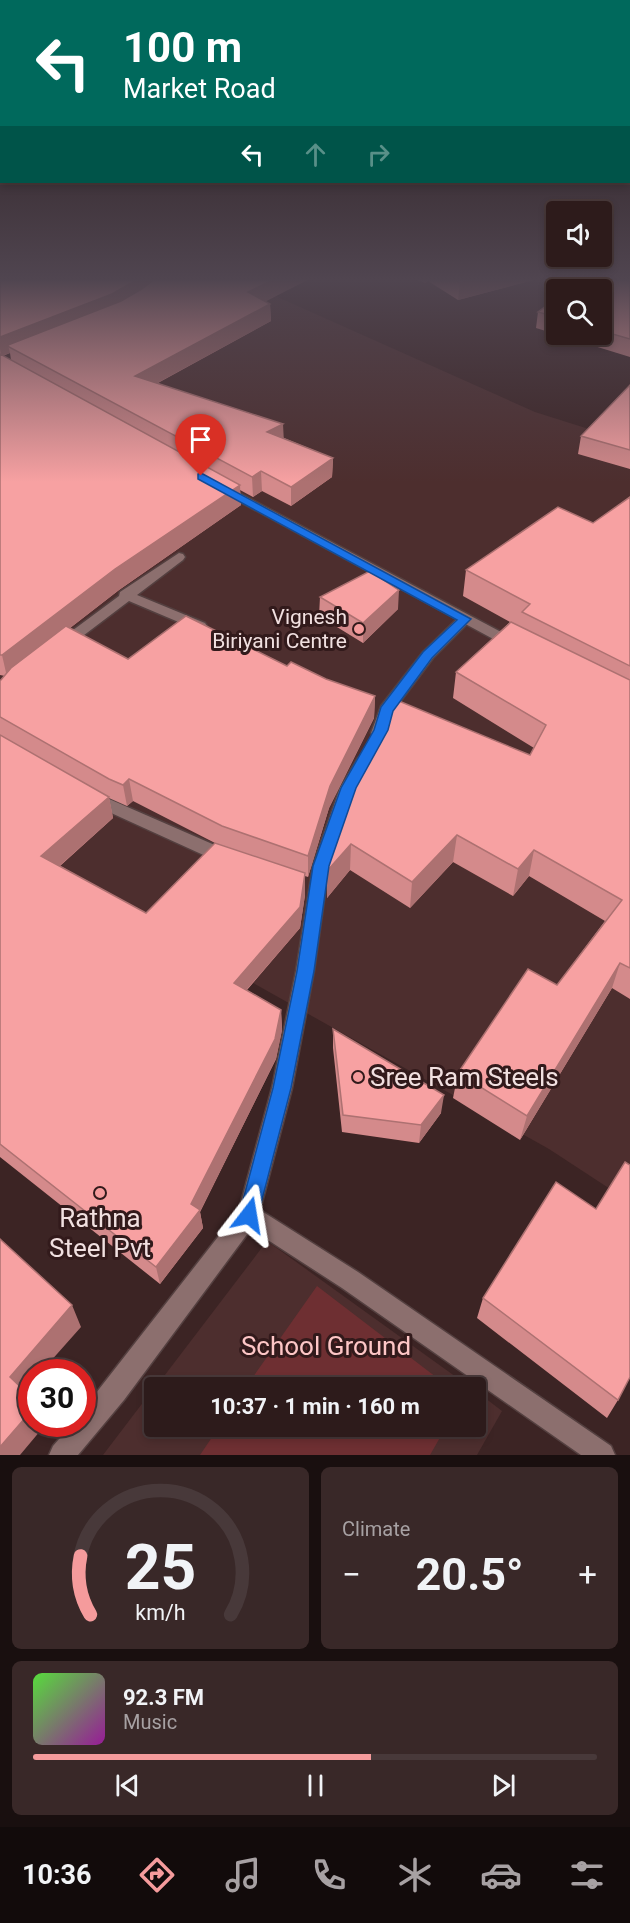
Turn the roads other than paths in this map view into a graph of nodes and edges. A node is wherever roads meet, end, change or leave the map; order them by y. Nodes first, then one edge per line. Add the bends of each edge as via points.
1 (212, 482) edge
2 (179, 556) dead end
3 (125, 595) junction
4 (465, 619) junction
5 (216, 634) edge
6 (54, 651) edge
7 (527, 651) edge
8 (77, 789) edge
9 (242, 863) edge
10 (249, 1215) junction
11 (62, 1455) edge
12 (603, 1455) edge

1 - 4 street
2 - 3 street
3 - 5 street
3 - 6 street
4 - 7 street
4 - 10 street via 381,709 381,730 348,788 312,887 305,971 282,1088
8 - 9 street via 106,806
10 - 11 street
10 - 12 street

